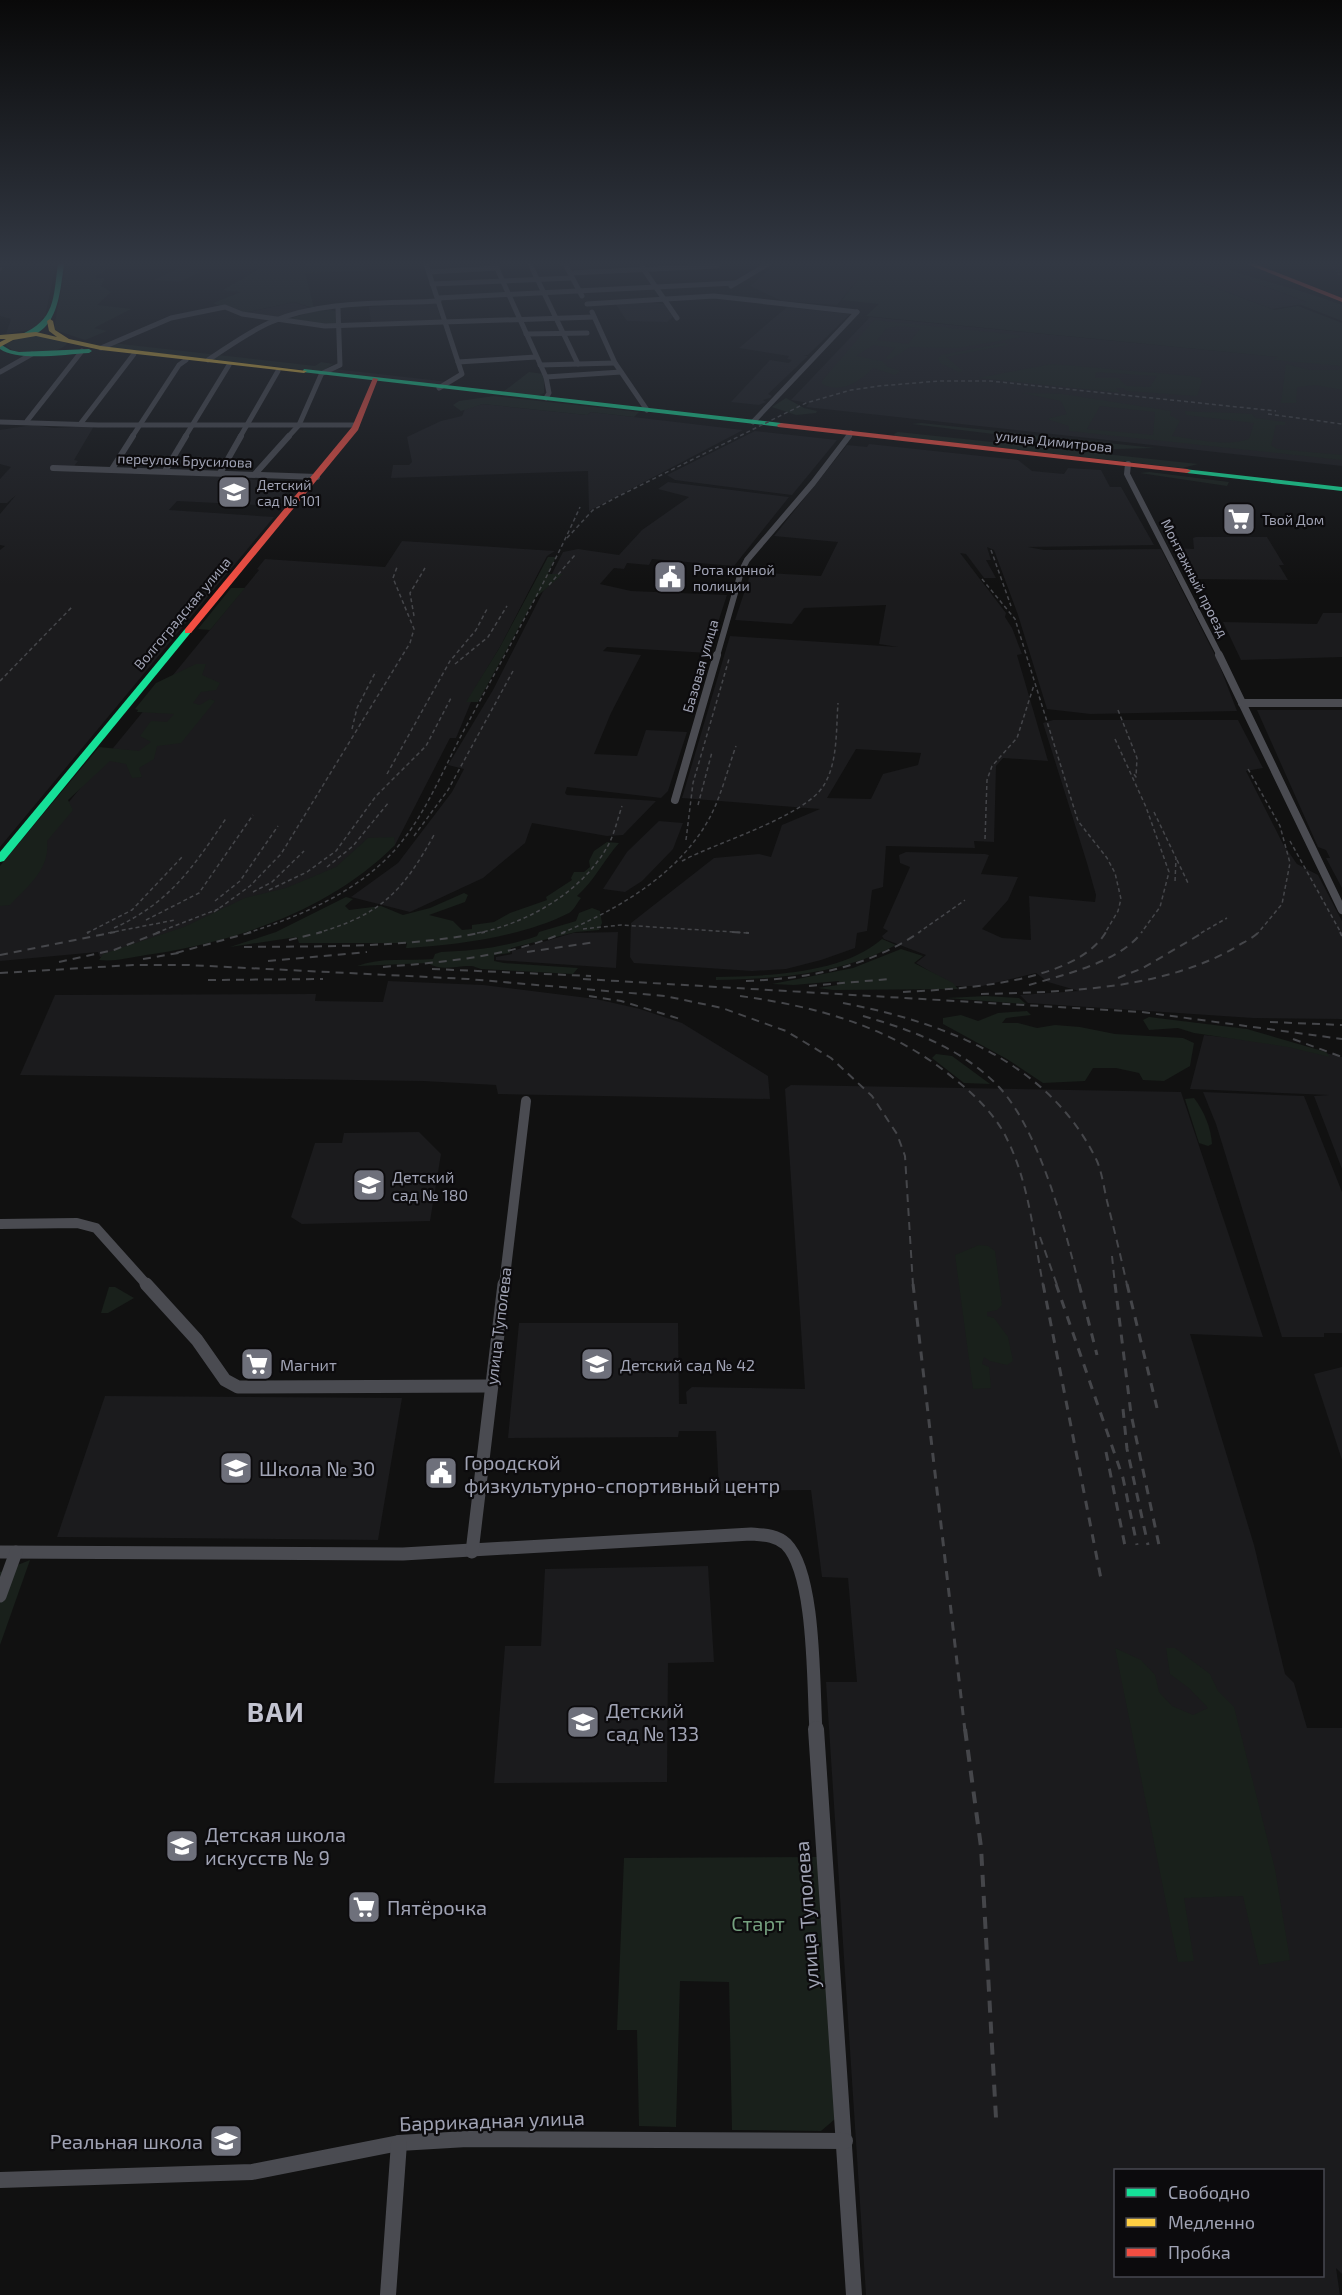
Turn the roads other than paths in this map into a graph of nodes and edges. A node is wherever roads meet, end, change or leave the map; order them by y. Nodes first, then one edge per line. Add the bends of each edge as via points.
1 (66, 371) edge
2 (121, 371) edge
3 (175, 371) edge
4 (225, 371) edge
5 (278, 371) edge
6 (279, 371) edge
7 (298, 371) edge
8 (328, 371) edge
9 (461, 371) edge
10 (543, 371) edge
11 (801, 371) edge
12 (621, 372) joint
13 (322, 374) junction
14 (546, 377) junction
15 (374, 380) junction
16 (441, 387) junction
17 (546, 398) junction
18 (647, 411) junction
19 (27, 421) junction
20 (0, 422) edge
21 (753, 422) junction
22 (81, 423) junction
23 (140, 424) junction
24 (246, 424) junction
25 (194, 425) junction
26 (299, 425) junction
27 (357, 425) junction
28 (850, 434) junction
29 (1127, 465) junction
30 (53, 468) dead end
31 (112, 469) junction
32 (165, 471) junction
33 (220, 473) junction
34 (255, 474) junction
35 (317, 477) junction
36 (1342, 490) edge
37 (1242, 703) junction
38 (1342, 704) edge
39 (675, 800) dead end
40 (0, 859) edge
41 (1342, 910) edge
42 (526, 1101) dead end
43 (0, 1224) edge
44 (491, 1386) junction
45 (0, 1552) edge
46 (16, 1552) junction
47 (472, 1552) junction
48 (0, 1596) edge
49 (845, 2141) junction
50 (399, 2143) junction
51 (0, 2180) edge
52 (388, 2295) edge
53 (854, 2295) edge

1 - 19 street
2 - 22 street
3 - 23 street
4 - 25 street
5 - 24 street
6 - 13 main road, улица Димитрова
7 - 13 main road, улица Димитрова
8 - 13 street
9 - 16 street
10 - 14 street
11 - 21 street
12 - 14 street
12 - 18 street
13 - 15 main road, улица Димитрова
13 - 26 street
14 - 17 street
15 - 16 main road, улица Димитрова
15 - 27 main road, Волгоградская улица
16 - 17 main road, улица Димитрова
16 - 18 main road, улица Димитрова
17 - 18 main road, улица Димитрова
18 - 21 main road, улица Димитрова
18 - 28 main road, улица Димитрова
19 - 20 street
19 - 22 street
21 - 28 main road, улица Димитрова
22 - 23 street
23 - 25 street
23 - 31 street
24 - 25 street
24 - 26 street
24 - 33 street
25 - 32 street
26 - 27 street
26 - 34 street
27 - 35 main road, Волгоградская улица
28 - 29 main road, улица Димитрова
28 - 39 street, Базовая улица via 741,572
29 - 36 main road, улица Димитрова
29 - 37 street, Монтажный проезд via 1130,480
30 - 31 street, переулок Брусилова
31 - 32 street, переулок Брусилова
32 - 33 street, переулок Брусилова
33 - 34 street, переулок Брусилова
34 - 35 street, переулок Брусилова
35 - 40 main road, Волгоградская улица
37 - 38 street
37 - 41 street, Монтажный проезд
42 - 44 street, улица Туполева
43 - 44 street via 77,1224 96,1228 197,1340 225,1380 238,1387
44 - 47 street, улица Туполева
45 - 46 street
46 - 47 street
46 - 48 street
47 - 49 street, улица Туполева via 751,1534 778,1538 792,1553 808,1607
49 - 50 street, Баррикадная улица via 467,2139
49 - 53 street, улица Туполева
50 - 51 street, Баррикадная улица via 252,2172
50 - 52 street

